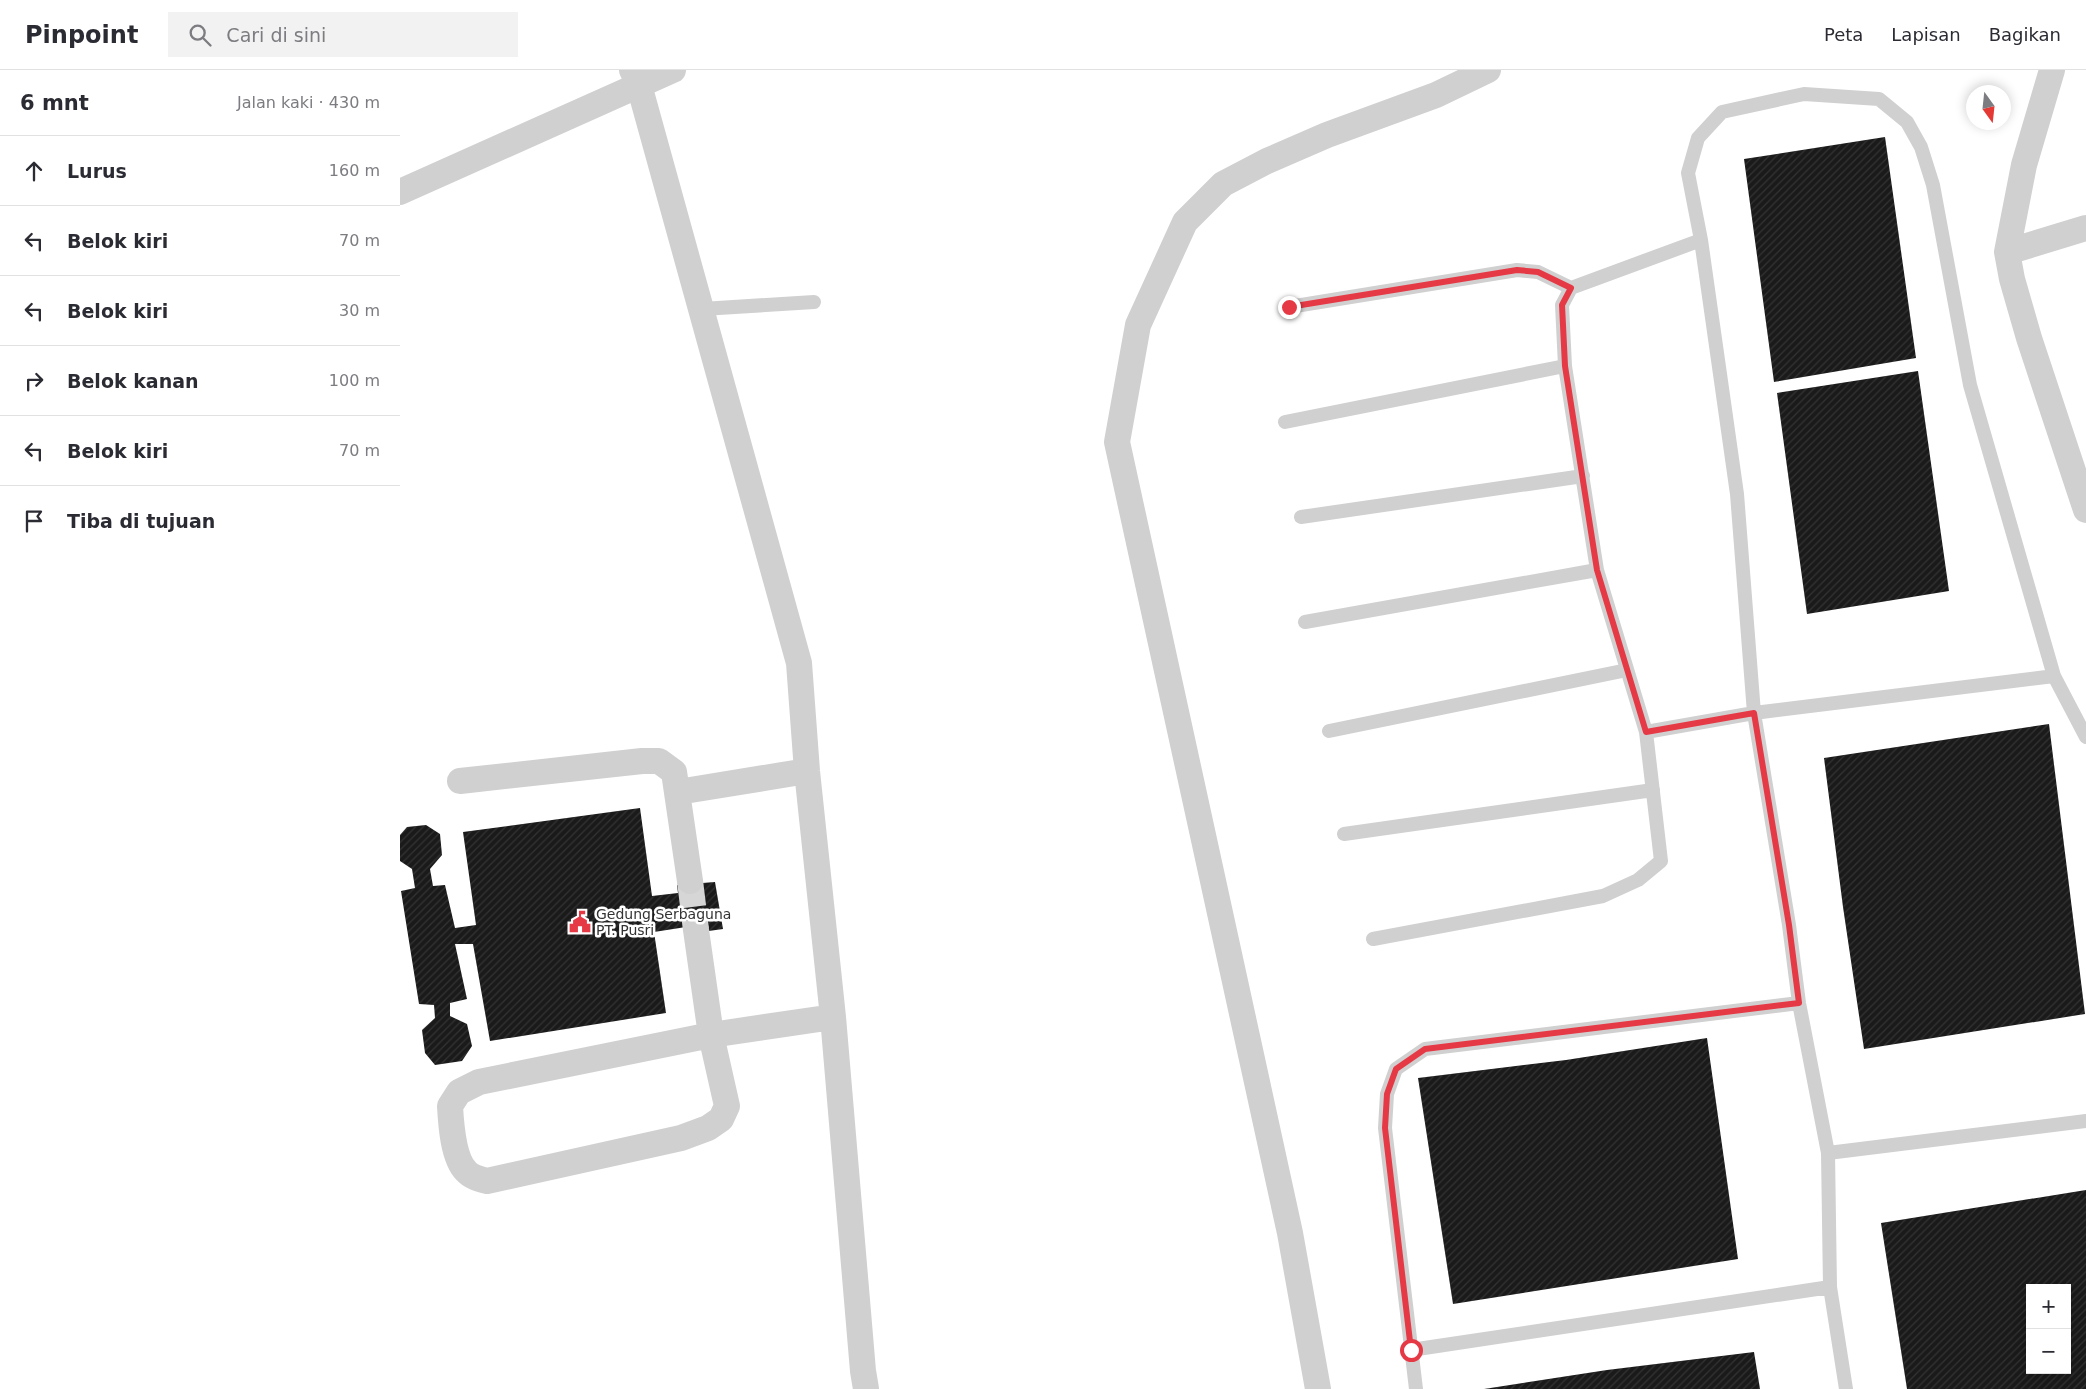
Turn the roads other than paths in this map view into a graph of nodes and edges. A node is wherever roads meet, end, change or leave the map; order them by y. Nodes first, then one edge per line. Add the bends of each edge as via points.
1 (673, 70) edge
2 (1488, 70) edge
3 (2052, 70) edge
4 (636, 78) edge
5 (400, 192) edge
6 (2086, 228) edge
7 (1701, 240) junction
8 (2007, 252) junction
9 (1571, 288) junction
10 (814, 302) dead end
11 (1289, 307) dead end
12 (702, 309) junction
13 (1565, 366) junction
14 (1285, 422) dead end
15 (1583, 476) junction
16 (2086, 510) edge
17 (1301, 517) dead end
18 (1597, 570) junction
19 (1305, 622) dead end
20 (1627, 670) junction
21 (2054, 676) junction
22 (1754, 713) junction
23 (1329, 731) dead end
24 (1646, 732) junction
25 (2086, 737) edge
26 (807, 771) junction
27 (460, 782) dead end
28 (1653, 790) junction
29 (678, 792) junction
30 (1344, 834) dead end
31 (690, 881) tunnel mouth
32 (696, 930) tunnel mouth
33 (1373, 939) dead end
34 (1799, 1003) junction
35 (833, 1017) junction
36 (711, 1035) junction
37 (2086, 1120) edge
38 (1828, 1153) junction
39 (1830, 1287) junction
40 (1411, 1350) junction
41 (863, 1383) edge
42 (1318, 1389) edge
43 (1416, 1389) edge
44 (1846, 1389) edge

1 - 4 street
2 - 42 street via 1436,95 1267,161 1223,184 1185,222 1138,325 1117,442 1288,1223
3 - 8 street via 2024,165
4 - 5 street
4 - 12 street
6 - 8 street
7 - 9 lane
7 - 21 lane via 1688,173 1698,138 1722,112 1804,94 1879,100 1907,122 1921,147 1933,185 1970,385
7 - 22 lane via 1737,494
8 - 16 street via 2029,338
9 - 11 lane via 1538,272 1517,270
9 - 13 lane via 1562,305
10 - 12 lane
12 - 26 street via 799,664
13 - 14 lane
13 - 15 lane
15 - 17 lane
15 - 18 lane
18 - 19 lane
18 - 20 lane
20 - 23 lane
20 - 24 lane
21 - 22 lane
21 - 25 lane
22 - 24 lane
22 - 34 lane
24 - 28 lane
26 - 29 street
26 - 35 street
27 - 29 street via 659,761 674,772
28 - 30 lane
28 - 33 lane via 1660,861 1638,880 1602,896
29 - 31 street
32 - 36 street
34 - 38 lane
34 - 40 lane via 1425,1049 1396,1069 1387,1094 1385,1128
35 - 36 street
35 - 41 street
36 - 36 street via 727,1106 721,1118 708,1128 682,1138 487,1181 471,1176 457,1158 450,1106 459,1092 479,1082
37 - 38 lane
38 - 39 lane
39 - 40 lane
39 - 44 lane
40 - 43 lane

